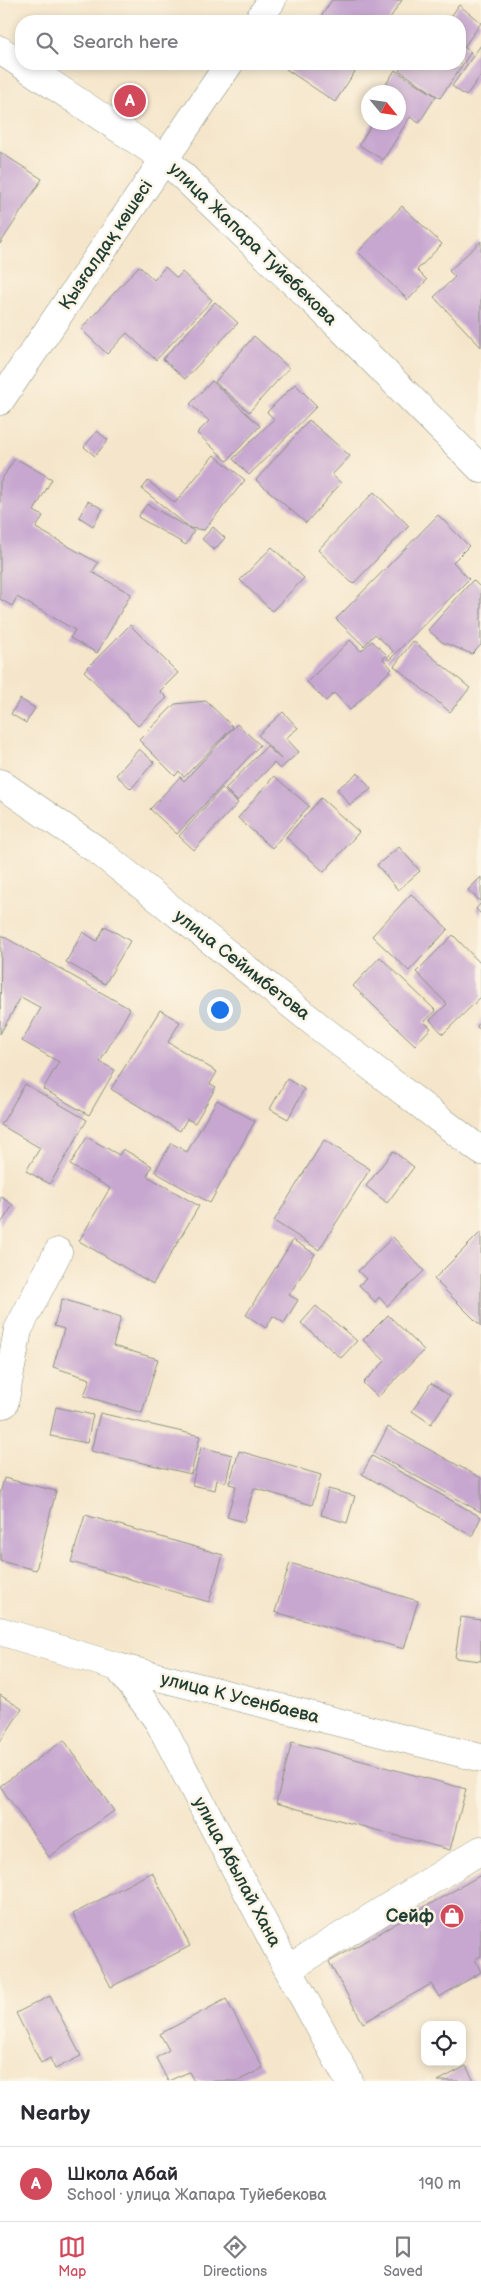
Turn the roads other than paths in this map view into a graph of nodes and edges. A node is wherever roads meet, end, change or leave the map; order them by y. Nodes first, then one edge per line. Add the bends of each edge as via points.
1 (272, 0) edge
2 (262, 15) edge
3 (0, 50) edge
4 (15, 60) edge
5 (30, 70) edge
6 (225, 70) edge
7 (165, 159) junction
8 (0, 401) edge
9 (481, 469) edge
10 (0, 783) edge
11 (481, 1151) edge
12 (58, 1252) dead end
13 (9, 1329) edge
14 (4, 1404) dead end
15 (0, 1631) edge
16 (118, 1667) junction
17 (481, 1758) edge
18 (481, 1850) edge
19 (288, 1969) junction
20 (349, 2081) edge

1 - 2 street
3 - 4 street, улица Жапара Туйебекова
5 - 7 street, улица Жапара Туйебекова
6 - 7 street, Қызғалдақ көшесі
7 - 8 street, Қызғалдақ көшесі
7 - 9 street, улица Жапара Туйебекова via 342,329
10 - 11 street, улица Сейимбетова via 101,853
12 - 13 street
13 - 14 street
15 - 16 street, улица К Усенбаева
16 - 17 street, улица К Усенбаева
16 - 19 street, улица Абылай Хана via 159,1722
18 - 19 street
19 - 20 street, улица Абылай Хана

